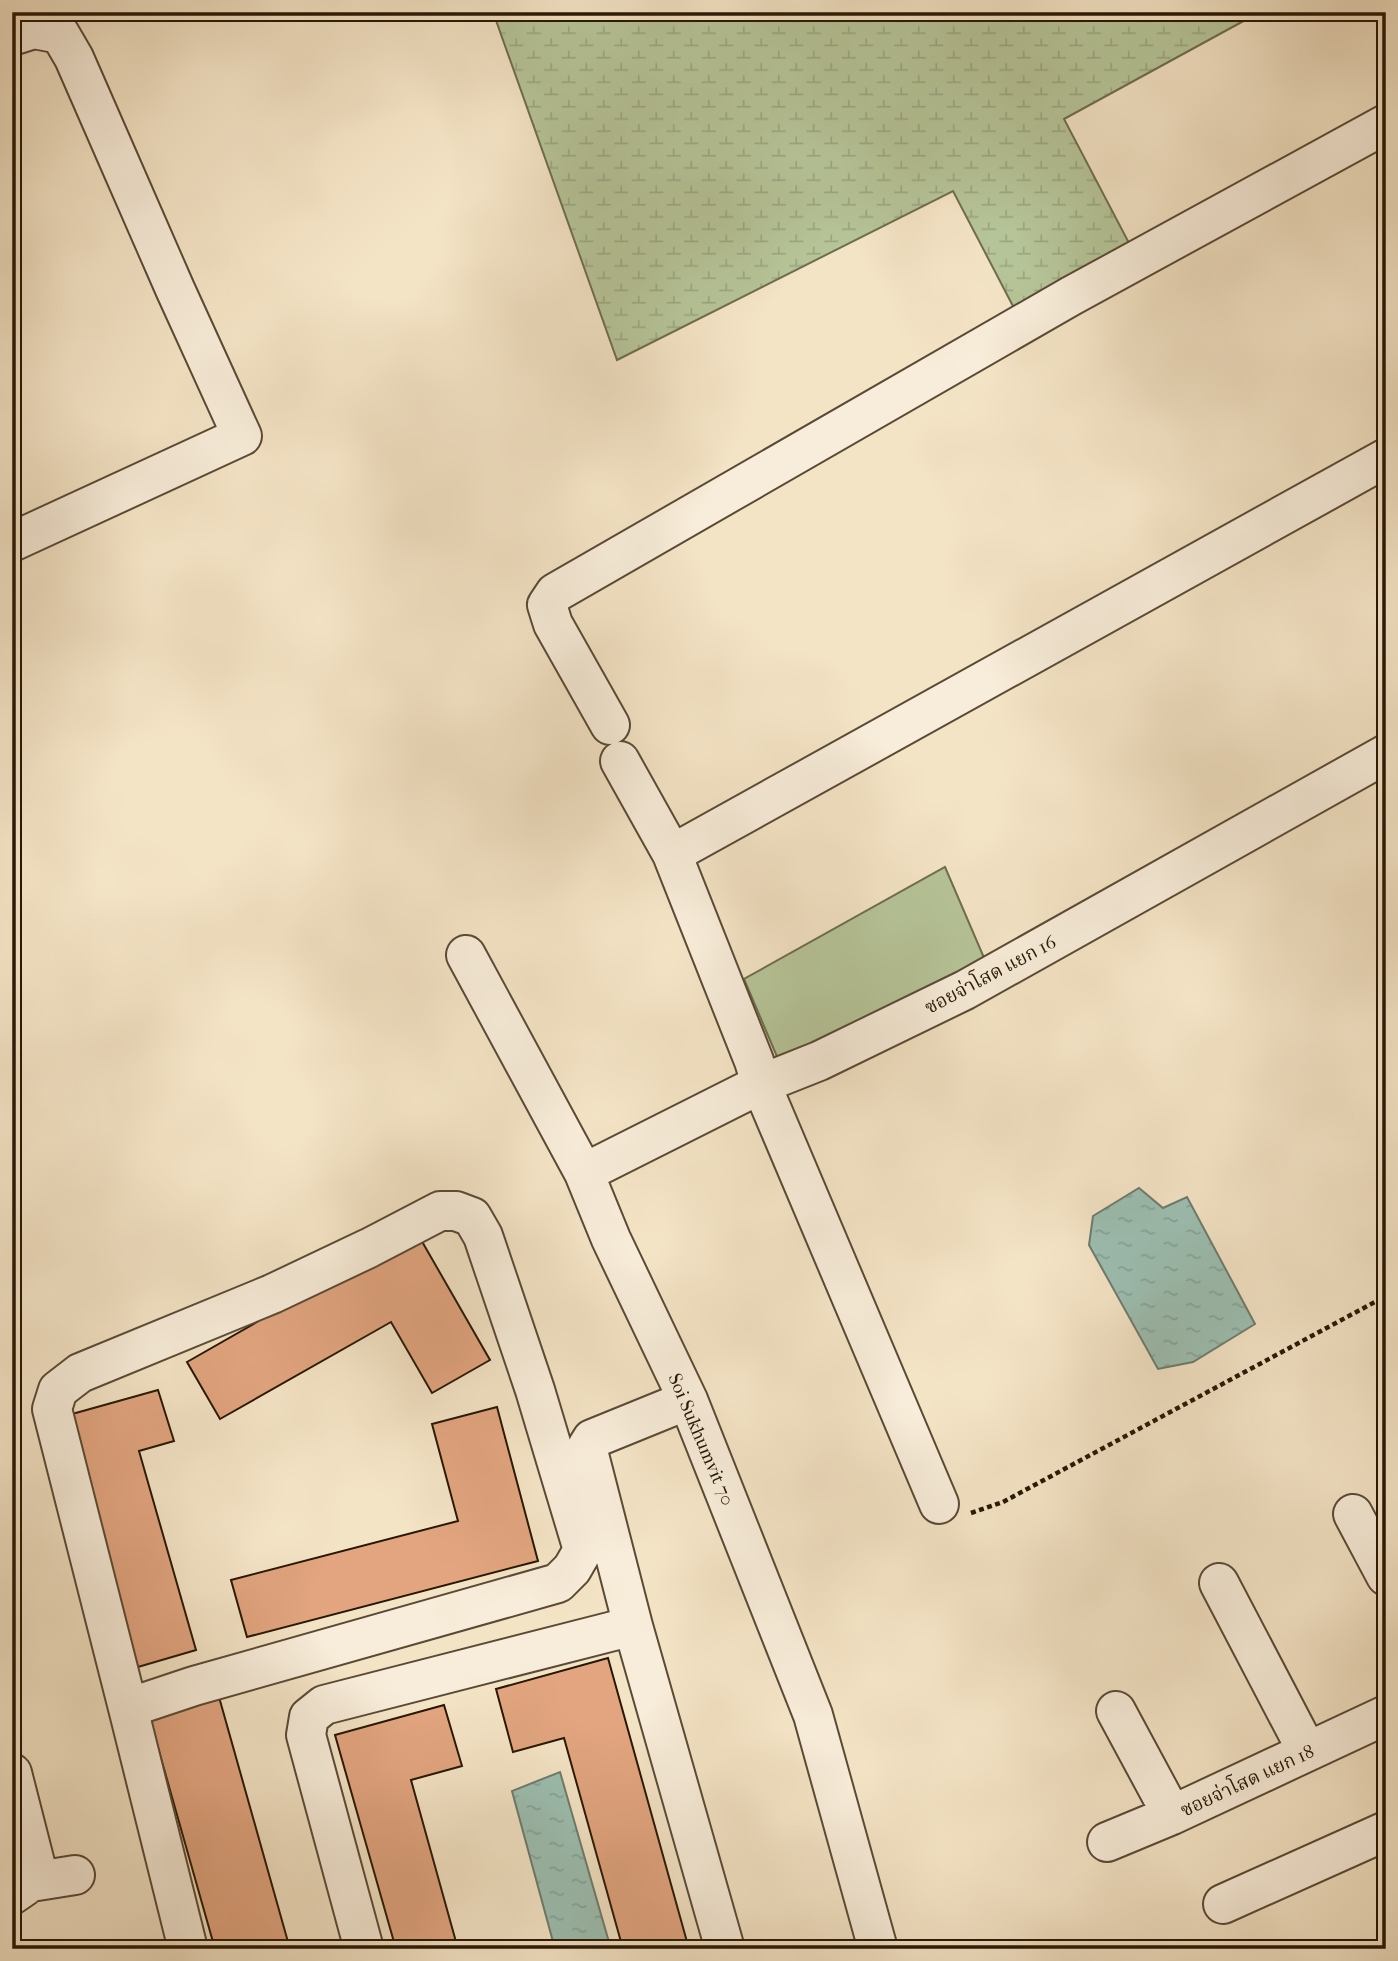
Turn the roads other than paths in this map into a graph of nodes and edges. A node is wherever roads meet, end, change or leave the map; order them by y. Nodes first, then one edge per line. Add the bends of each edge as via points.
1 (12, 36) edge
2 (1386, 124) edge
3 (1386, 458) edge
4 (12, 542) edge
5 (1386, 754) edge
6 (672, 854) junction
7 (466, 955) dead end
8 (761, 1084) junction
9 (584, 1173) junction
10 (688, 1400) junction
11 (939, 1504) road end
12 (1353, 1514) dead end
13 (1386, 1576) edge
14 (1219, 1583) dead end
15 (633, 1626) junction
16 (128, 1708) junction
17 (1116, 1711) dead end
18 (1386, 1714) edge
19 (1307, 1751) junction
20 (12, 1773) edge
21 (1171, 1815) junction
22 (1386, 1831) edge
23 (1107, 1842) dead end
24 (75, 1875) dead end
25 (21, 1888) edge
26 (1223, 1904) dead end
27 (188, 1949) edge
28 (364, 1949) edge
29 (725, 1949) edge
30 (878, 1949) edge

1 - 4 street via 34,29 60,34 74,58 242,436
2 - 6 street via 1059,303 555,593 547,605 553,624
3 - 6 street
5 - 8 street, ซอยจ่าโสด แยก 16 via 965,990
6 - 8 street
7 - 9 street, Soi Sukhumvit 70
8 - 9 street, ซอยจ่าโสด แยก 16
8 - 11 street
9 - 10 street, Soi Sukhumvit 70
10 - 15 street via 592,1439 587,1447
10 - 30 street, Soi Sukhumvit 70 via 814,1715
12 - 13 street
14 - 19 street
15 - 28 street via 324,1705 309,1717 306,1735
15 - 29 street
16 - 16 street via 52,1409 58,1390 80,1373 272,1294 440,1211 472,1217 483,1236 536,1390 583,1550 572,1569 558,1583
16 - 27 street
17 - 21 street
18 - 19 street, ซอยจ่าโสด แยก 18
19 - 21 street, ซอยจ่าโสด แยก 18
20 - 25 street via 35,1863
21 - 23 street, ซอยจ่าโสด แยก 18
22 - 26 street
24 - 25 street

